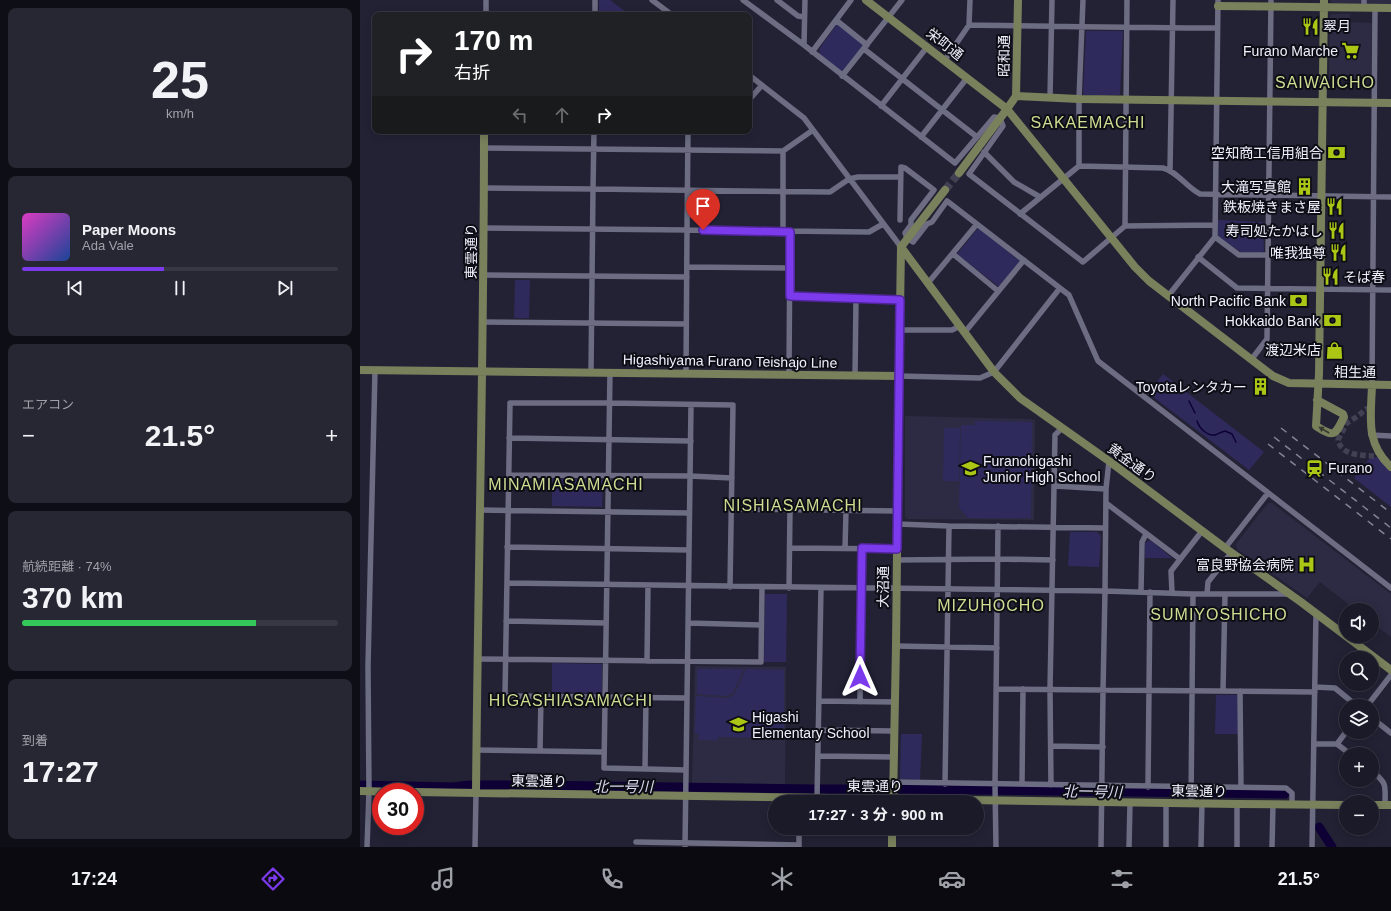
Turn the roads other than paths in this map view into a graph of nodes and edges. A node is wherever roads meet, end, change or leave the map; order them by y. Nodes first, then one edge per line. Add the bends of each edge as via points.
1 (486, 0) edge
2 (595, 0) edge
3 (652, 0) edge
4 (743, 0) edge
5 (777, 0) edge
6 (806, 0) edge
7 (851, 0) edge
8 (866, 0) edge
9 (902, 0) edge
10 (970, 0) edge
11 (1018, 0) edge
12 (1052, 0) edge
13 (1083, 0) edge
14 (1127, 0) edge
15 (1173, 0) edge
16 (1218, 3) edge
17 (1271, 4) edge
18 (1324, 4) edge
19 (1364, 4) edge
20 (1375, 8) junction
21 (1391, 8) edge
22 (664, 9) junction
23 (486, 12) edge
24 (595, 12) edge
25 (662, 12) edge
26 (668, 12) edge
27 (804, 17) junction
28 (888, 17) junction
29 (836, 20) junction
30 (969, 25) junction
31 (1018, 26) junction
32 (1051, 26) junction
33 (1082, 26) junction
34 (1126, 28) junction
35 (1172, 28) junction
36 (1218, 28) junction
37 (804, 45) junction
38 (866, 47) junction
39 (927, 47) junction
40 (812, 52) junction
41 (945, 60) junction
42 (842, 76) junction
43 (752, 77) edge
44 (967, 78) junction
45 (902, 79) junction
46 (762, 85) junction
47 (1016, 96) junction
48 (752, 97) edge
49 (1050, 98) junction
50 (1079, 99) junction
51 (1126, 99) junction
52 (1172, 100) junction
53 (1217, 101) junction
54 (1270, 101) junction
55 (1322, 102) junction
56 (1374, 102) junction
57 (1391, 102) edge
58 (880, 106) junction
59 (942, 109) junction
60 (1007, 109) junction
61 (1000, 118) junction
62 (813, 130) junction
63 (484, 134) edge
64 (594, 134) edge
65 (688, 134) edge
66 (921, 137) junction
67 (977, 137) junction
68 (484, 148) junction
69 (593, 149) junction
70 (688, 151) junction
71 (783, 151) junction
72 (984, 152) junction
73 (1079, 166) junction
74 (1125, 166) junction
75 (1170, 170) junction
76 (959, 173) tunnel mouth
77 (900, 177) junction
78 (1064, 178) junction
79 (849, 179) junction
80 (485, 188) junction
81 (593, 189) junction
82 (688, 190) junction
83 (946, 190) tunnel mouth
84 (783, 192) junction
85 (1215, 194) junction
86 (1268, 195) junction
87 (1321, 195) junction
88 (1391, 196) edge
89 (1040, 197) junction
90 (1374, 197) junction
91 (1020, 214) junction
92 (900, 220) dead end
93 (883, 224) junction
94 (977, 224) junction
95 (1215, 225) junction
96 (1125, 226) junction
97 (484, 228) junction
98 (593, 230) junction
99 (687, 230) junction
100 (783, 232) junction
101 (790, 232) junction
102 (1215, 236) junction
103 (907, 238) junction
104 (1111, 238) junction
105 (901, 247) junction
106 (953, 254) junction
107 (1268, 255) junction
108 (1198, 257) junction
109 (1024, 260) junction
110 (687, 267) junction
111 (790, 268) junction
112 (484, 275) junction
113 (592, 276) junction
114 (687, 277) junction
115 (928, 283) junction
116 (1060, 288) junction
117 (1267, 289) junction
118 (1319, 290) junction
119 (1372, 290) junction
120 (1391, 290) edge
121 (998, 291) junction
122 (790, 296) junction
123 (1168, 296) junction
124 (856, 299) junction
125 (900, 300) junction
126 (483, 322) junction
127 (591, 323) junction
128 (686, 324) junction
129 (960, 326) junction
130 (900, 330) junction
131 (965, 332) junction
132 (1251, 360) junction
133 (360, 370) edge
134 (375, 370) junction
135 (482, 372) junction
136 (591, 372) junction
137 (610, 372) junction
138 (994, 372) junction
139 (686, 373) junction
140 (789, 375) junction
141 (855, 376) junction
142 (899, 376) junction
143 (1318, 384) junction
144 (1372, 385) junction
145 (1391, 385) edge
146 (1317, 400) dead end
147 (610, 403) junction
148 (691, 405) junction
149 (1062, 428) junction
150 (1371, 435) junction
151 (1391, 436) edge
152 (509, 438) junction
153 (609, 439) junction
154 (691, 441) junction
155 (1109, 462) junction
156 (1391, 467) edge
157 (509, 475) junction
158 (609, 476) junction
159 (690, 476) junction
160 (732, 478) junction
161 (1055, 486) junction
162 (1106, 489) junction
163 (1268, 493) junction
164 (1106, 503) junction
165 (731, 509) junction
166 (790, 509) junction
167 (480, 510) junction
168 (508, 511) junction
169 (846, 511) junction
170 (898, 511) junction
171 (608, 512) junction
172 (689, 513) junction
173 (898, 524) junction
174 (950, 526) junction
175 (998, 526) junction
176 (1054, 527) junction
177 (1105, 528) junction
178 (1202, 531) junction
179 (1146, 534) junction
180 (508, 547) junction
181 (607, 548) junction
182 (790, 548) junction
183 (845, 548) junction
184 (862, 548) junction
185 (897, 549) junction
186 (688, 550) junction
187 (1228, 550) junction
188 (949, 559) junction
189 (997, 559) junction
190 (1180, 559) junction
191 (897, 560) junction
192 (1053, 560) junction
193 (507, 583) junction
194 (607, 585) junction
195 (648, 585) junction
196 (689, 586) junction
197 (730, 587) junction
198 (762, 587) junction
199 (789, 588) junction
200 (821, 588) junction
201 (861, 588) junction
202 (1391, 588) edge
203 (896, 589) junction
204 (948, 590) junction
205 (998, 591) junction
206 (1052, 591) junction
207 (1105, 592) junction
208 (1141, 592) junction
209 (1150, 592) junction
210 (1172, 593) junction
211 (1193, 594) junction
212 (1207, 594) junction
213 (1225, 594) junction
214 (1289, 594) junction
215 (1316, 613) junction
216 (506, 621) junction
217 (606, 623) junction
218 (688, 624) junction
219 (761, 625) junction
220 (1339, 631) edge
221 (1355, 643) edge
222 (896, 646) junction
223 (947, 647) junction
224 (997, 648) junction
225 (477, 659) junction
226 (506, 659) junction
227 (606, 660) junction
228 (647, 661) junction
229 (687, 662) junction
230 (1391, 670) edge
231 (1391, 675) edge
232 (996, 689) junction
233 (1023, 689) junction
234 (1315, 689) junction
235 (1050, 690) junction
236 (1103, 691) junction
237 (1149, 691) junction
238 (1192, 691) junction
239 (1223, 691) junction
240 (1240, 692) junction
241 (541, 696) junction
242 (605, 696) junction
243 (646, 697) junction
244 (687, 698) junction
245 (1348, 699) edge
246 (1372, 699) edge
247 (820, 702) junction
248 (860, 702) junction
249 (895, 702) junction
250 (1379, 724) edge
251 (818, 730) junction
252 (894, 731) junction
253 (1391, 733) edge
254 (1341, 739) edge
255 (1314, 744) junction
256 (1337, 744) junction
257 (1051, 746) junction
258 (1103, 747) junction
259 (1341, 747) edge
260 (476, 750) junction
261 (540, 751) junction
262 (604, 752) junction
263 (818, 756) junction
264 (894, 757) junction
265 (645, 769) junction
266 (686, 770) junction
267 (1379, 777) edge
268 (894, 782) junction
269 (1022, 783) dead end
270 (946, 784) junction
271 (1051, 785) junction
272 (369, 787) junction
273 (372, 787) edge
274 (476, 787) junction
275 (1148, 787) junction
276 (1241, 787) junction
277 (686, 790) junction
278 (360, 791) edge
279 (424, 791) edge
280 (817, 792) junction
281 (995, 792) junction
282 (1102, 793) junction
283 (1191, 794) junction
284 (810, 795) edge
285 (846, 795) edge
286 (893, 795) edge
287 (957, 795) edge
288 (768, 797) edge
289 (1130, 802) junction
290 (1166, 803) junction
291 (1202, 803) junction
292 (1238, 804) junction
293 (1273, 804) junction
294 (1292, 804) junction
295 (1313, 805) junction
296 (1339, 805) edge
297 (1388, 805) edge
298 (800, 835) edge
299 (892, 835) edge
300 (636, 842) dead end
301 (651, 845) edge
302 (685, 845) edge
303 (799, 846) edge
304 (367, 847) edge
305 (475, 847) edge
306 (892, 847) edge
307 (996, 847) edge
308 (1102, 847) edge
309 (1129, 847) edge
310 (1166, 847) edge
311 (1201, 847) edge
312 (1237, 847) edge
313 (1272, 847) edge
314 (1312, 847) edge

1 - 23 street
2 - 24 street
3 - 22 street
4 - 37 street
5 - 27 street via 798,16
6 - 27 street
7 - 29 street
8 - 28 street, 栄町通
9 - 28 street
10 - 30 street
11 - 31 street, 昭和通
12 - 32 street
13 - 33 street
14 - 34 street
15 - 35 street
16 - 17 street
16 - 36 street
17 - 18 street
17 - 54 street
18 - 19 street
18 - 55 street
19 - 20 street
20 - 21 street
20 - 56 street
22 - 25 street
22 - 26 street
27 - 37 street
28 - 38 street
28 - 39 street, 栄町通
29 - 38 street
29 - 40 street
30 - 31 street
30 - 41 street
31 - 32 street
31 - 47 street, 昭和通
32 - 33 street
32 - 49 street
33 - 34 street
33 - 50 street
34 - 35 street
34 - 51 street
35 - 36 street
35 - 52 street
36 - 53 street
37 - 40 street
38 - 42 street
38 - 45 street
39 - 41 street, 栄町通
39 - 45 street
40 - 42 street
41 - 44 street, 栄町通
42 - 58 street
43 - 46 street
44 - 59 street
44 - 60 street, 栄町通
45 - 58 street
45 - 59 street
46 - 48 street
46 - 62 street via 804,118
47 - 49 street
47 - 60 street, 昭和通
49 - 50 street
50 - 51 street
50 - 73 street
51 - 52 street
51 - 74 street
52 - 53 street
52 - 75 street
53 - 54 street
53 - 85 street
54 - 55 street
54 - 86 street
55 - 56 street
55 - 87 street
56 - 57 street
56 - 90 street
58 - 66 street
59 - 66 street
59 - 67 street
60 - 61 street
60 - 78 street
61 - 67 street via 994,117
61 - 72 street via 1003,126
61 - 76 street
62 - 71 street
62 - 79 street
63 - 68 street, 東雲通り
64 - 69 street
65 - 70 street
66 - 67 street via 955,163
68 - 69 street
68 - 80 street, 東雲通り
69 - 70 street
69 - 81 street
70 - 71 street
70 - 82 street
71 - 84 street
72 - 89 street via 1014,182
72 - 91 street via 969,174
73 - 74 street
73 - 78 street
74 - 75 street
74 - 96 street
75 - 85 street via 1194,191 1200,194
77 - 79 street
77 - 92 street
77 - 103 street via 901,168 904,168 934,190 912,220 905,233
78 - 89 street
78 - 104 street
79 - 84 street via 830,192
79 - 93 street
80 - 81 street
80 - 97 street, 東雲通り
81 - 82 street
81 - 98 street
82 - 84 street
82 - 99 street
83 - 103 street
84 - 100 street
85 - 86 street
85 - 95 street
86 - 87 street
86 - 107 street
87 - 90 street
87 - 118 street
88 - 90 street
89 - 91 street
90 - 119 street
91 - 104 street via 1083,262
93 - 101 street via 869,232
93 - 105 street
94 - 103 street via 947,201 913,242
94 - 106 street
94 - 109 street
95 - 96 street
95 - 102 street
96 - 104 street
97 - 98 street
97 - 112 street, 東雲通り
98 - 99 street
98 - 113 street
99 - 100 street
99 - 110 street
100 - 101 street
101 - 111 street
102 - 107 street via 1239,255
102 - 108 street
103 - 105 street
104 - 123 street via 1135,267
105 - 115 street, 黄金通り
105 - 125 street
106 - 115 street
106 - 121 street
107 - 117 street
108 - 117 street via 1237,288
108 - 123 street
109 - 116 street
109 - 121 street
110 - 111 street
110 - 114 street
111 - 122 street
112 - 113 street
112 - 126 street, 東雲通り
113 - 114 street
113 - 127 street
114 - 128 street
115 - 129 street, 黄金通り
116 - 138 street
116 - 163 street via 1069,295 1098,361
117 - 118 street
117 - 132 street via 1267,340
118 - 119 street
118 - 143 street
119 - 120 street
119 - 144 street
121 - 131 street
122 - 124 street
122 - 140 street
123 - 132 street
124 - 125 street
124 - 141 street
125 - 130 street
126 - 127 street
126 - 135 street, 東雲通り
127 - 128 street
127 - 136 street
128 - 139 street
129 - 130 street via 952,330
129 - 131 street, 黄金通り
130 - 142 street
131 - 138 street, 黄金通り
132 - 143 street via 1282,381
133 - 134 street, Higashiyama Furano Teishajo Line
134 - 135 street, Higashiyama Furano Teishajo Line
134 - 272 street via 368,666
135 - 136 street, Higashiyama Furano Teishajo Line
135 - 167 street, 東雲通り
136 - 137 street, Higashiyama Furano Teishajo Line
137 - 139 street, Higashiyama Furano Teishajo Line
137 - 147 street
138 - 142 street via 980,378
138 - 149 street, 黄金通り via 1020,398
139 - 140 street, Higashiyama Furano Teishajo Line
140 - 141 street, Higashiyama Furano Teishajo Line
141 - 142 street, Higashiyama Furano Teishajo Line
142 - 170 street, 大沼通
143 - 144 street, 相生通
143 - 146 street
144 - 145 street, 相生通
144 - 150 street
147 - 148 street
147 - 152 street via 510,402
147 - 153 street
148 - 154 street
148 - 160 street via 734,405
149 - 155 street, 黄金通り
149 - 161 street via 1056,435
150 - 151 street
150 - 156 street via 1376,449
152 - 153 street
152 - 157 street
153 - 154 street
153 - 158 street
154 - 159 street
155 - 162 street
155 - 178 street, 黄金通り
157 - 158 street
157 - 168 street
158 - 159 street
158 - 171 street
159 - 160 street
159 - 172 street
160 - 165 street
161 - 162 street
161 - 176 street
162 - 164 street
163 - 187 street
163 - 202 street
164 - 177 street
164 - 179 street
165 - 166 street
165 - 197 street
166 - 169 street
166 - 182 street
167 - 168 street
167 - 225 street, 東雲通り
168 - 171 street
168 - 180 street
169 - 170 street
169 - 183 street
170 - 173 street, 大沼通
171 - 172 street
171 - 181 street
172 - 186 street
173 - 174 street
173 - 185 street, 大沼通
174 - 175 street
174 - 188 street
175 - 176 street
175 - 189 street
176 - 177 street
176 - 192 street
177 - 207 street
178 - 187 street, 黄金通り
178 - 190 street
179 - 190 street
179 - 208 street via 1142,542
180 - 181 street
180 - 193 street
181 - 186 street
181 - 194 street
182 - 183 street
182 - 199 street
183 - 184 street
184 - 185 street
184 - 201 street
185 - 191 street, 大沼通
186 - 196 street
187 - 212 street via 1208,582
187 - 214 street, 黄金通り
188 - 189 street
188 - 191 street
188 - 204 street
189 - 192 street
189 - 205 street
190 - 210 street via 1171,571
191 - 203 street, 大沼通
192 - 206 street
193 - 194 street
193 - 216 street
194 - 195 street
194 - 217 street
195 - 196 street
195 - 228 street
196 - 197 street
196 - 218 street
197 - 198 street
198 - 199 street
198 - 219 street
199 - 200 street
200 - 201 street
200 - 247 street
201 - 203 street
201 - 248 street
203 - 204 street
203 - 222 street, 大沼通
204 - 205 street
204 - 223 street
205 - 206 street
205 - 224 street
206 - 207 street
206 - 235 street
207 - 208 street
207 - 236 street
208 - 209 street
209 - 210 street
209 - 237 street
210 - 211 street
211 - 212 street
211 - 238 street
212 - 213 street
213 - 214 street
213 - 239 street
214 - 215 street, 黄金通り
215 - 220 street, 黄金通り
215 - 234 street
216 - 217 street
216 - 226 street
217 - 227 street
218 - 219 street
218 - 229 street
219 - 229 street via 761,662
221 - 230 street, 黄金通り
222 - 223 street
222 - 249 street, 大沼通
223 - 224 street
223 - 270 street
224 - 232 street
225 - 226 street
225 - 260 street, 東雲通り
226 - 227 street
226 - 241 street via 505,696
227 - 228 street
227 - 242 street
228 - 229 street
229 - 244 street
231 - 246 street
232 - 233 street
232 - 281 street
233 - 235 street
233 - 269 street
234 - 240 street
234 - 245 street via 1335,688
234 - 255 street
235 - 236 street
235 - 257 street
236 - 237 street
236 - 258 street
237 - 238 street
237 - 275 street
238 - 239 street
238 - 283 street
239 - 240 street
240 - 276 street
241 - 242 street
241 - 261 street
242 - 243 street
242 - 262 street
243 - 244 street
243 - 265 street
244 - 266 street
247 - 248 street
247 - 251 street
248 - 249 street
249 - 252 street, 大沼通
250 - 253 street
251 - 252 street
251 - 263 street
252 - 264 street, 大沼通
254 - 256 street
255 - 256 street
255 - 295 street
256 - 259 street
257 - 258 street
257 - 271 street
258 - 282 street
260 - 261 street
260 - 274 street, 東雲通り
261 - 262 street
262 - 265 street via 604,768
263 - 264 street
263 - 280 street
264 - 268 street, 大沼通
265 - 266 street
266 - 277 street
267 - 297 street via 1385,784
268 - 270 street
268 - 286 street, 大沼通
270 - 281 street
271 - 281 street
271 - 282 street
272 - 273 street
272 - 278 street
272 - 304 street
274 - 277 street, 東雲通り
274 - 279 street, 東雲通り
274 - 305 street
275 - 282 street
275 - 283 street
276 - 283 street
276 - 294 street via 1286,788 1292,793
277 - 288 street, 東雲通り
277 - 302 street
280 - 284 street, 東雲通り
280 - 285 street, 東雲通り
281 - 282 street, 東雲通り
281 - 287 street, 東雲通り
281 - 307 street
282 - 289 street, 東雲通り
282 - 308 street
283 - 290 street, 東雲通り
283 - 291 street, 東雲通り
289 - 290 street, 東雲通り
289 - 309 street
290 - 310 street
291 - 292 street, 東雲通り
291 - 311 street
292 - 293 street, 東雲通り
292 - 312 street
293 - 294 street, 東雲通り
293 - 313 street
294 - 295 street, 東雲通り
295 - 296 street, 東雲通り
295 - 314 street
298 - 303 street
299 - 306 street
300 - 301 street
301 - 302 street
302 - 303 street

